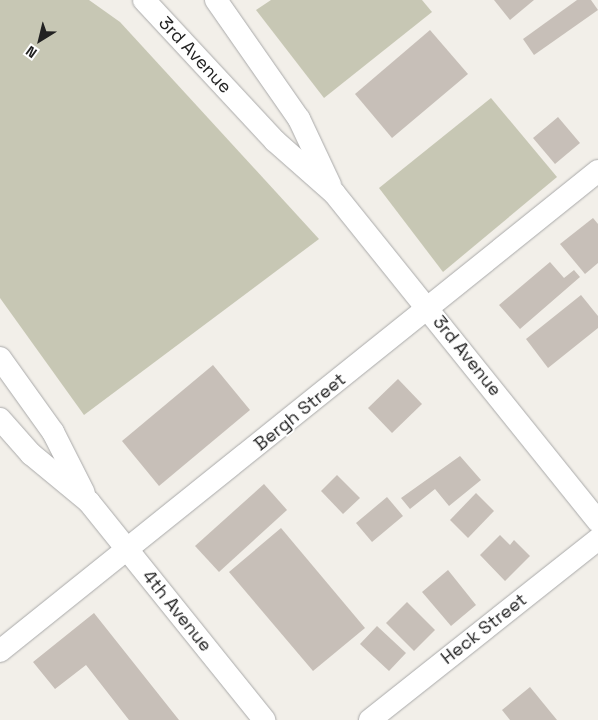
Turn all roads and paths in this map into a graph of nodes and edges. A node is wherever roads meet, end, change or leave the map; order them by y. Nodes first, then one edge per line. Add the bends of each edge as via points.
1 (144, 0) edge
2 (216, 0) edge
3 (598, 171) edge
4 (334, 193) junction
5 (429, 309) junction
6 (0, 358) edge
7 (0, 419) edge
8 (89, 502) junction
9 (598, 521) edge
10 (598, 539) edge
11 (128, 550) junction
12 (0, 651) edge
13 (264, 720) edge
14 (370, 720) edge

1 - 4 street, 3rd Avenue via 275,141
2 - 4 street, 3rd Avenue via 300,119
3 - 5 street, Bergh Street
4 - 5 street, 3rd Avenue
5 - 9 street, 3rd Avenue
5 - 11 street, Bergh Street
6 - 8 street, 4th Avenue via 53,432
7 - 8 street, 4th Avenue via 31,454
8 - 11 street, 4th Avenue
10 - 14 street, Heck Street
11 - 12 street, Bergh Street
11 - 13 street, 4th Avenue

